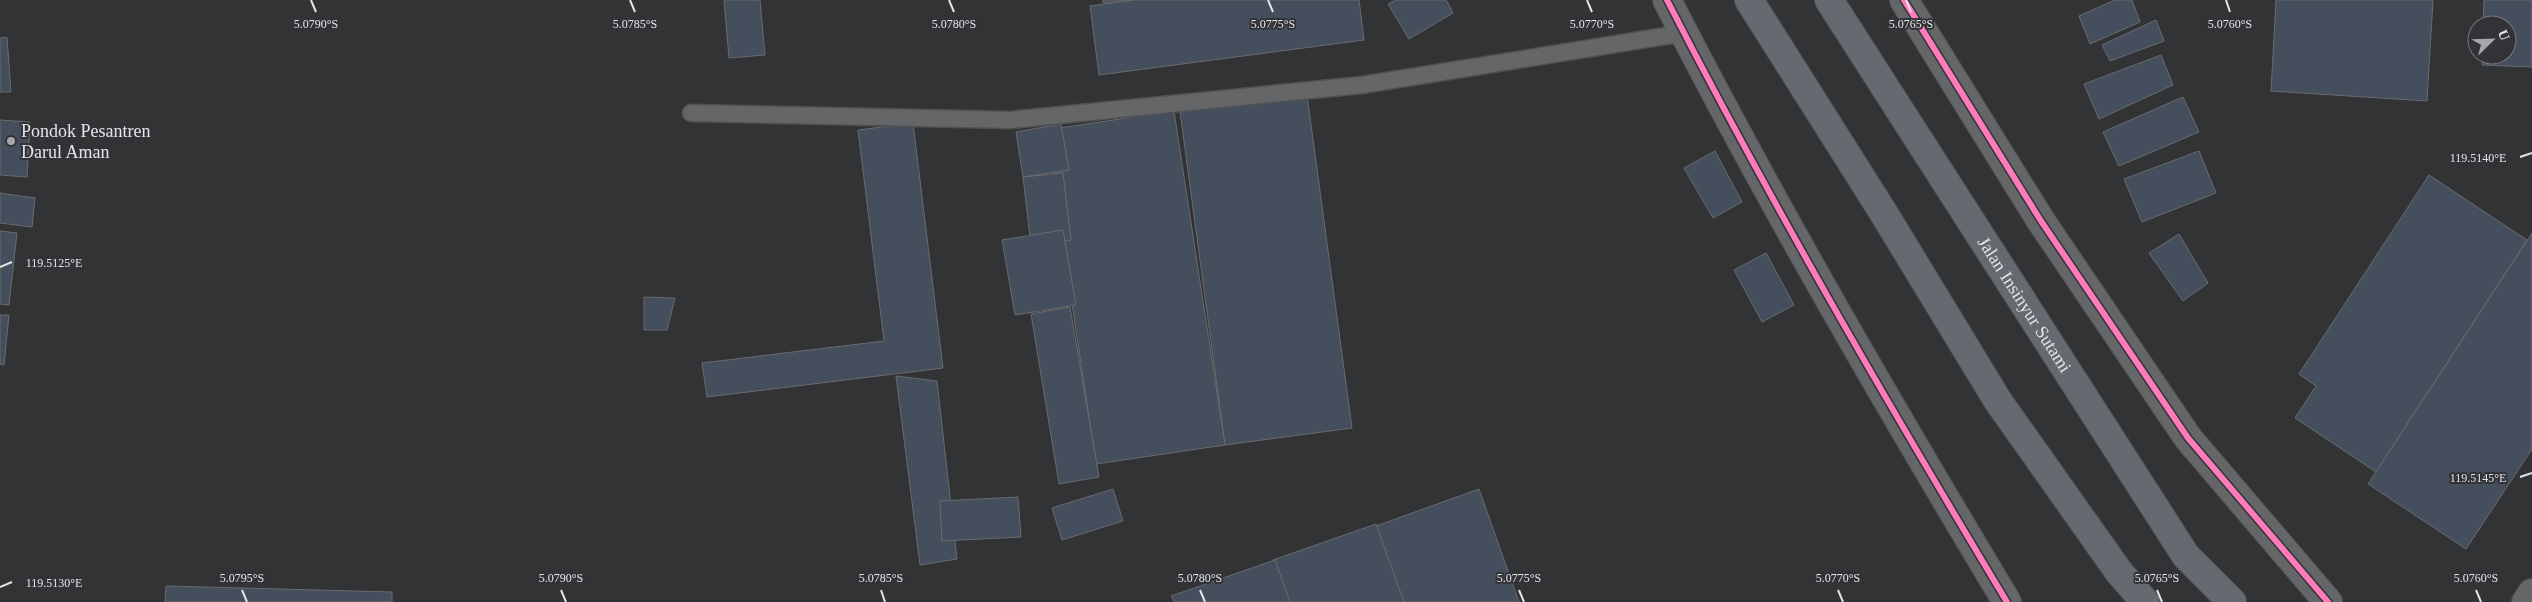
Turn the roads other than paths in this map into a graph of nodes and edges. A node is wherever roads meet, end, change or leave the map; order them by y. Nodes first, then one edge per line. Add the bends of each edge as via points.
1 (1667, 0) edge
2 (1749, 0) edge
3 (1829, 0) edge
4 (1904, 0) edge
5 (1684, 33) junction
6 (691, 113) dead end
7 (2532, 593) edge
8 (2007, 602) edge
9 (2145, 602) edge
10 (2232, 602) edge
11 (2328, 602) edge
12 (2526, 602) edge

1 - 5 street
2 - 9 highway via 1998,401 2119,572
3 - 10 highway, Jalan Insinyur Sutami via 2186,556
4 - 11 street via 2040,221 2188,438
5 - 6 lane via 1362,85 1010,120
5 - 8 street via 1830,299
7 - 12 street

